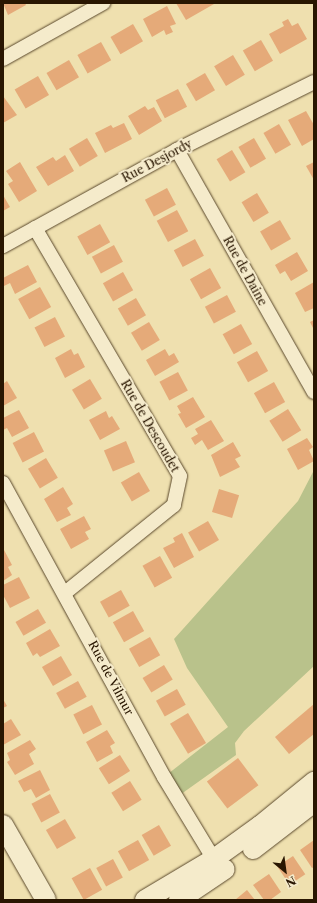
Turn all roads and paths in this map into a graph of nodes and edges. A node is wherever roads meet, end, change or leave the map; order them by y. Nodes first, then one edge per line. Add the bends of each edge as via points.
1 (103, 3) edge
2 (3, 59) edge
3 (314, 82) edge
4 (177, 150) junction
5 (35, 228) junction
6 (3, 246) edge
7 (314, 392) edge
8 (3, 483) edge
9 (65, 593) junction
10 (314, 782) edge
11 (314, 802) edge
12 (3, 825) edge
13 (218, 865) junction
14 (46, 900) edge
15 (145, 900) edge
16 (179, 900) edge

1 - 2 street
3 - 4 street, Rue Desjordy
4 - 5 street, Rue Desjordy
4 - 7 street, Rue de Daine
5 - 6 street, Rue Desjordy
5 - 9 street, Rue de Descoudet via 180,476 174,505
8 - 9 street, Rue de Vilmur
9 - 13 street, Rue de Vilmur via 164,777
10 - 13 street via 260,826
11 - 13 street
12 - 14 street
13 - 15 street
13 - 16 street

